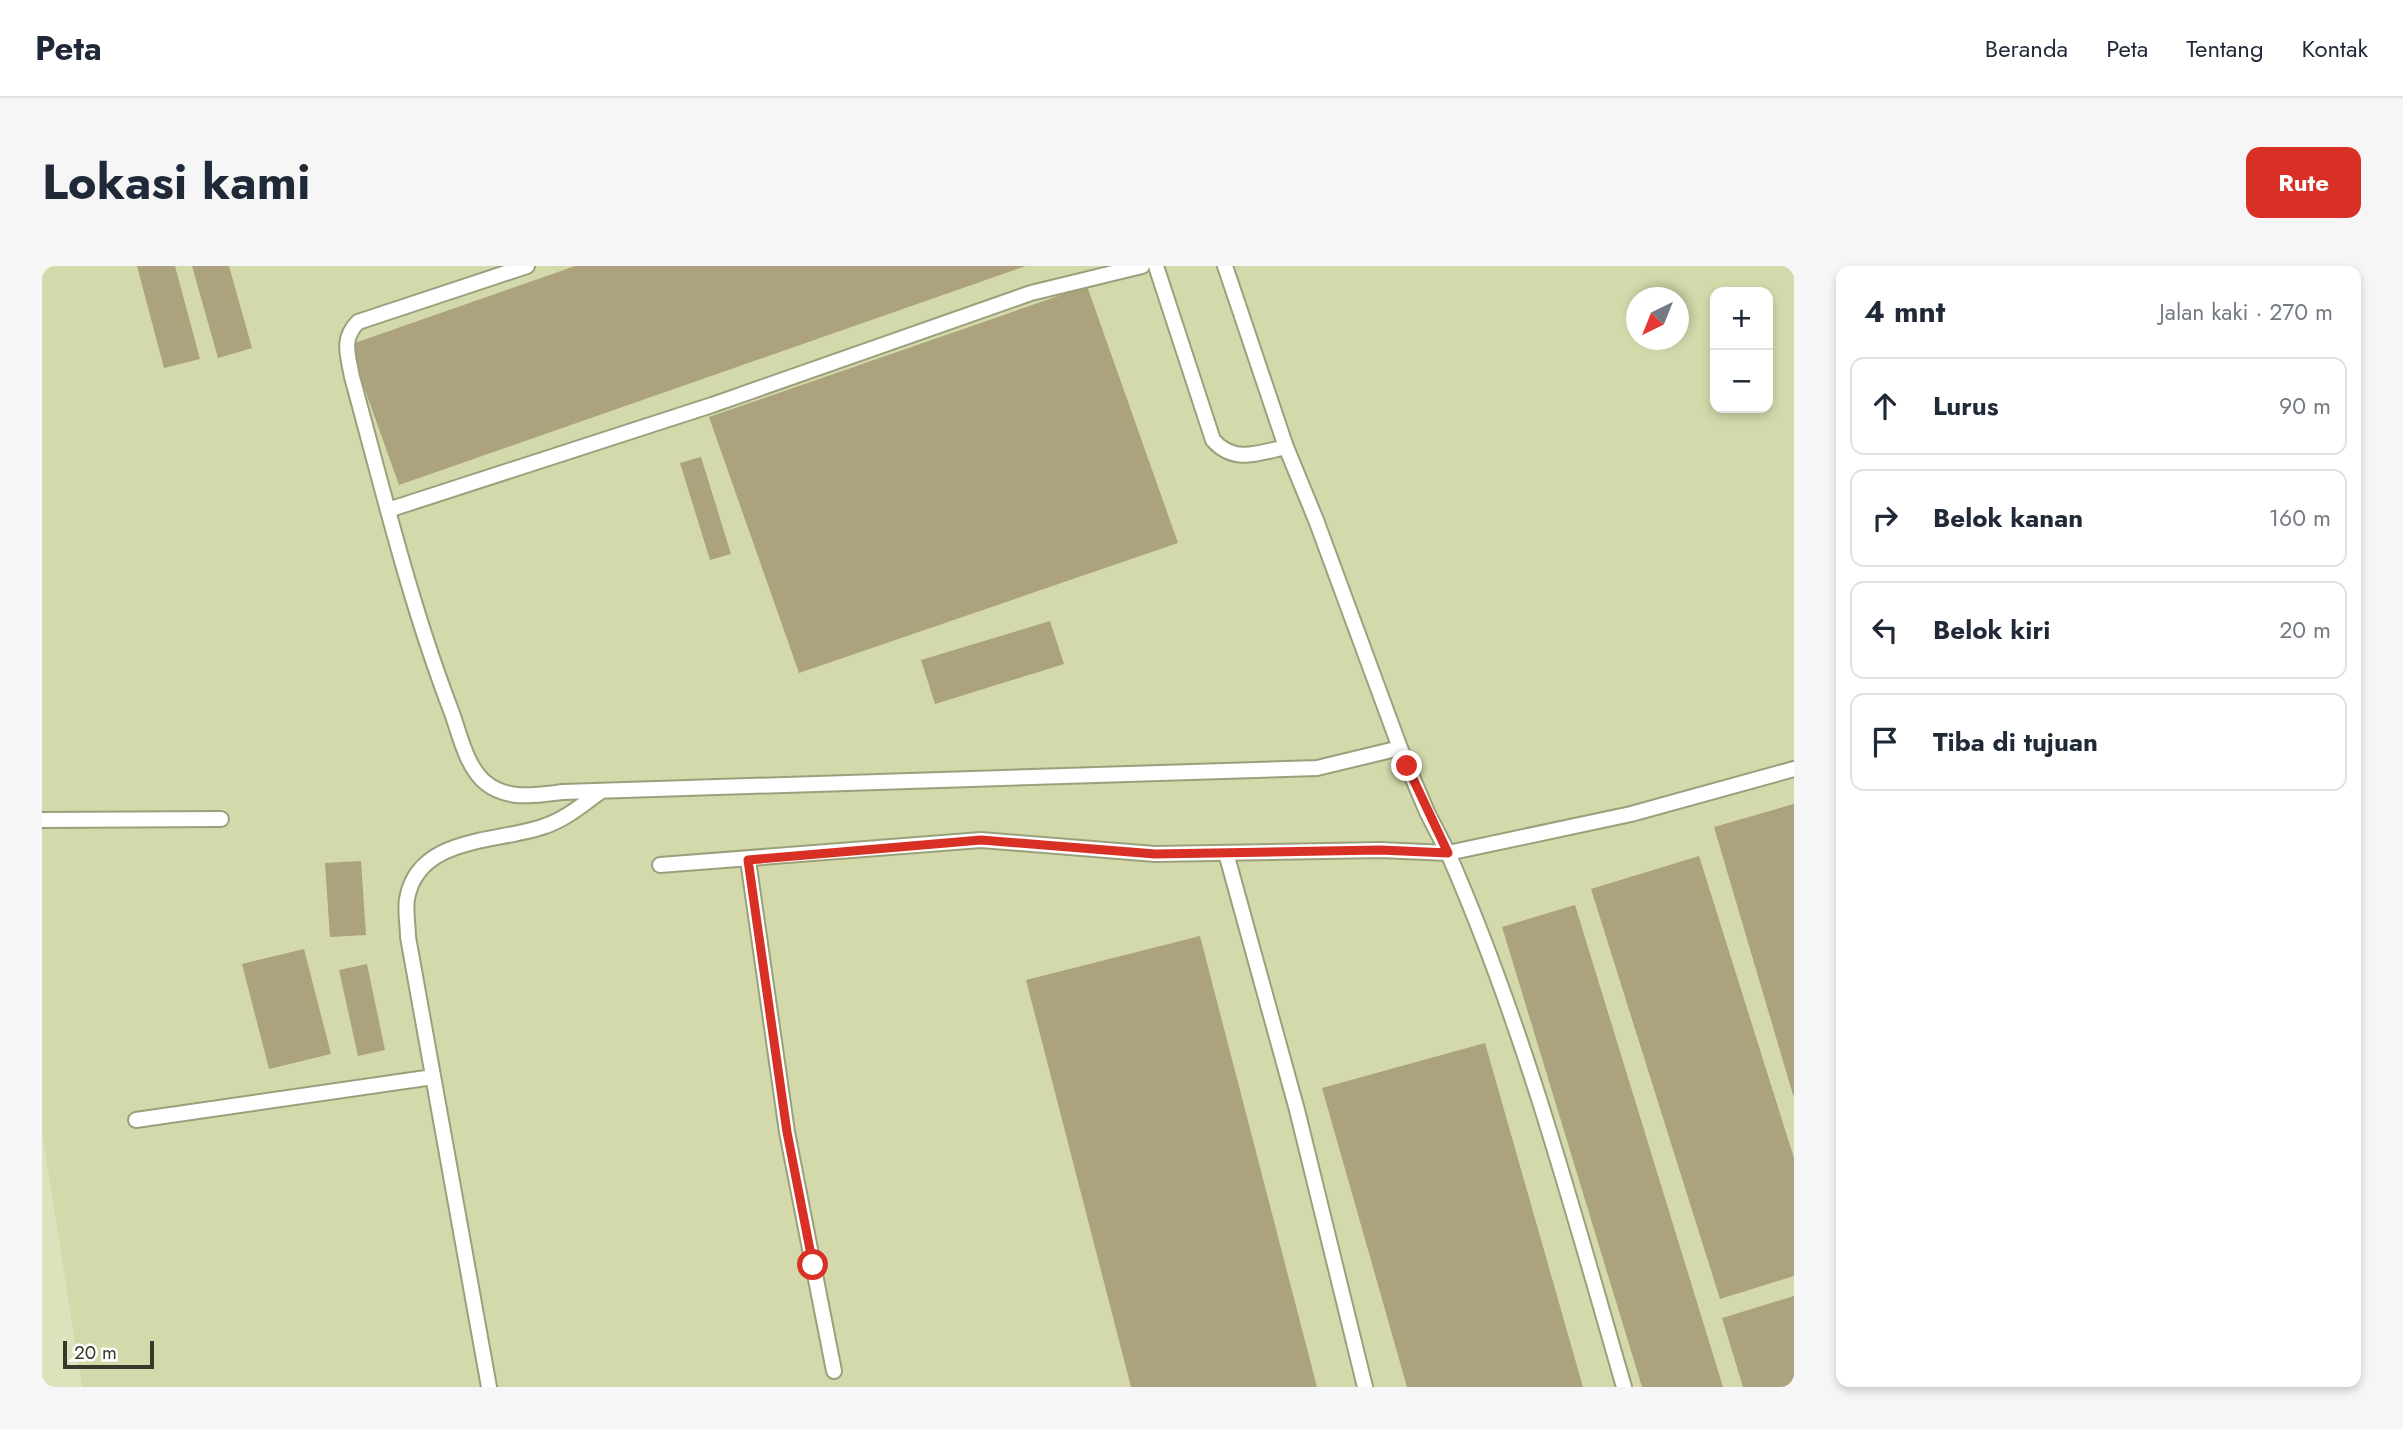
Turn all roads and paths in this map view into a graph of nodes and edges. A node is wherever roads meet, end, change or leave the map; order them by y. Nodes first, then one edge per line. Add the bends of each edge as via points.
1 (527, 266) edge
2 (1142, 266) edge
3 (1156, 266) edge
4 (1225, 266) edge
5 (1286, 447) junction
6 (388, 510) junction
7 (1400, 748) junction
8 (1794, 769) edge
9 (600, 792) junction
10 (221, 819) dead end
11 (42, 820) edge
12 (1226, 853) junction
13 (1448, 853) junction
14 (748, 860) junction
15 (660, 865) dead end
16 (433, 1077) junction
17 (136, 1120) dead end
18 (834, 1371) dead end
19 (489, 1387) edge
20 (1365, 1387) edge
21 (1623, 1387) edge

1 - 6 lane via 358,322 349,331 346,343 352,377
2 - 6 lane via 1031,293 712,405
3 - 5 lane via 1213,440 1233,456
4 - 5 lane
5 - 7 lane
6 - 9 lane via 423,638 478,775 505,793
7 - 9 lane via 1317,768
7 - 13 lane
8 - 13 lane via 1631,814
9 - 16 lane via 547,826 450,848 430,859 420,872 407,899 408,937
10 - 11 lane
12 - 13 lane
12 - 14 lane via 1155,854 981,840
12 - 20 lane via 1297,1110
13 - 21 lane via 1472,905 1554,1144
14 - 15 lane
14 - 18 lane via 787,1132
16 - 17 lane
16 - 19 lane

